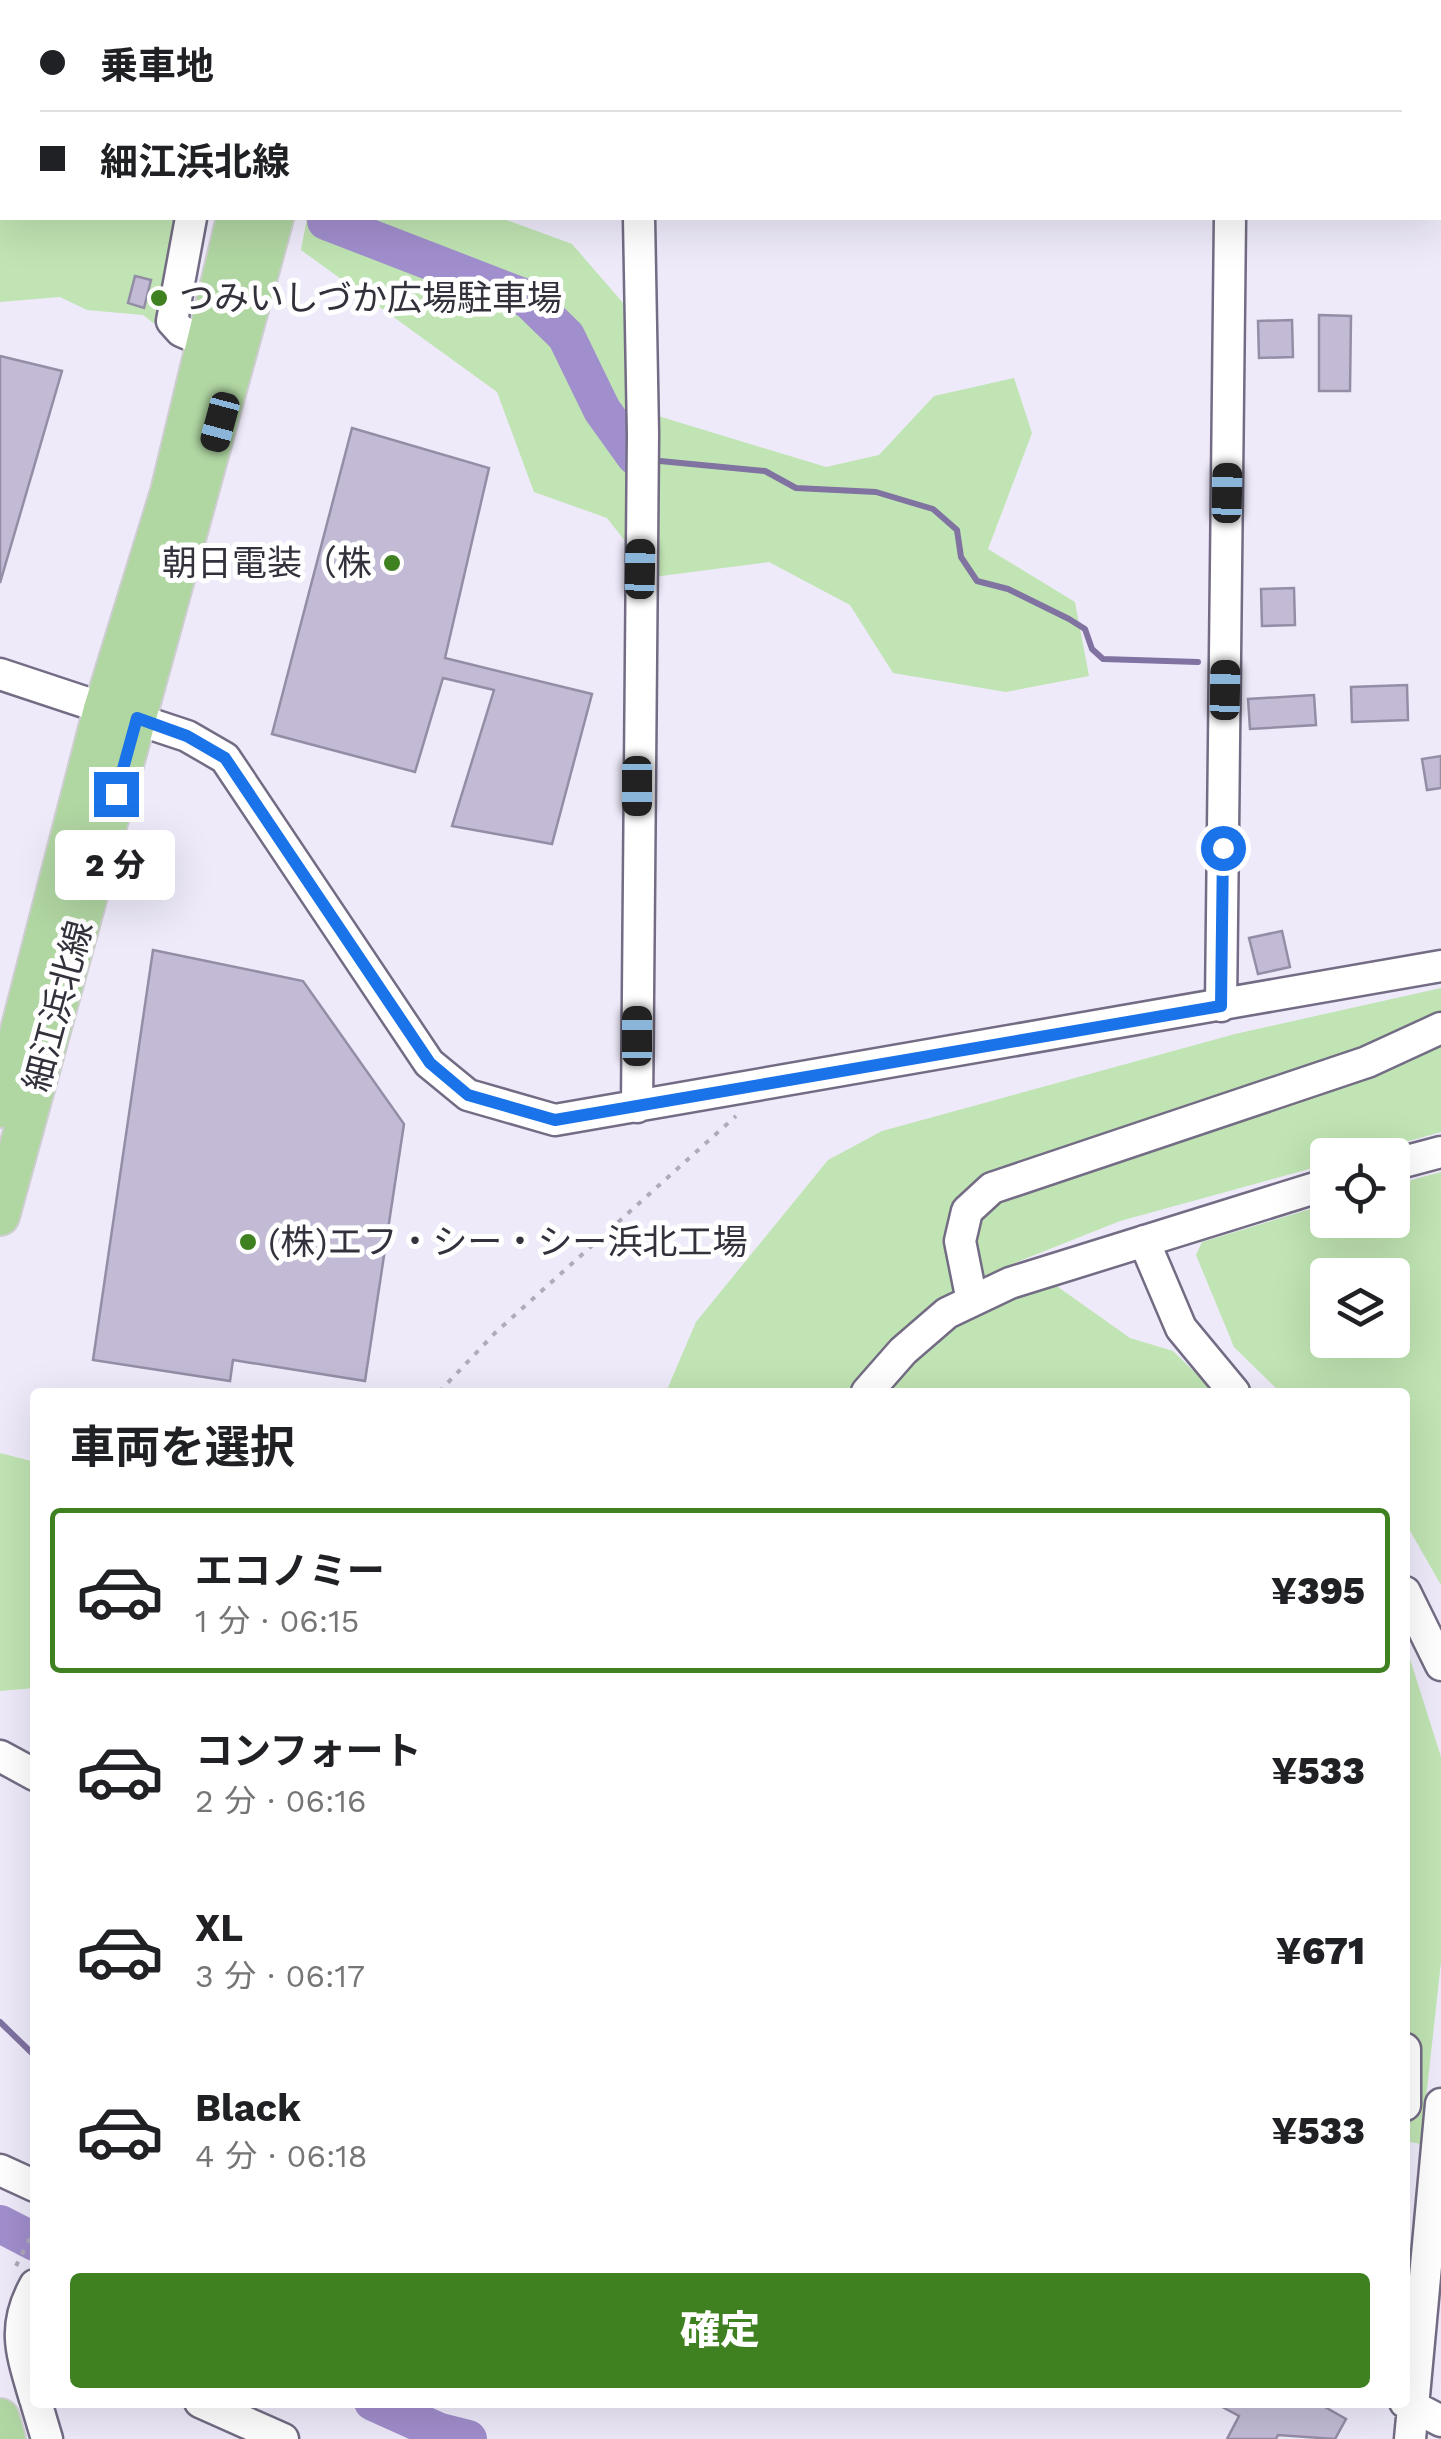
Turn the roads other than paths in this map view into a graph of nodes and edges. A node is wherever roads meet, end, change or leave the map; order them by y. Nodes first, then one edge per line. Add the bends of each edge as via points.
1 (191, 220) edge
2 (236, 220) edge
3 (273, 220) edge
4 (639, 220) edge
5 (1230, 220) edge
6 (206, 342) junction
7 (0, 674) edge
8 (120, 713) junction
9 (1441, 966) edge
10 (1221, 1006) junction
11 (1441, 1028) edge
12 (637, 1106) junction
13 (0, 1108) edge
14 (1441, 1152) edge
15 (1410, 1160) edge
16 (1310, 1190) edge
17 (0, 1216) edge
18 (1144, 1241) junction
19 (972, 1301) junction
20 (870, 1388) edge
21 (1231, 1388) edge
22 (1410, 1602) edge
23 (1441, 1665) edge
24 (0, 1756) edge
25 (30, 1772) edge
26 (1441, 2104) edge
27 (1419, 2164) edge
28 (0, 2170) edge
29 (30, 2184) edge
30 (27, 2273) edge
31 (19, 2352) edge
32 (1410, 2380) edge
33 (30, 2384) edge
34 (1410, 2405) edge
35 (38, 2408) edge
36 (213, 2408) edge
37 (1409, 2408) edge
38 (0, 2418) edge
39 (1441, 2421) edge
40 (6, 2439) edge
41 (47, 2439) edge
42 (283, 2439) edge
43 (1410, 2439) edge

1 - 6 street via 172,322
2 - 6 main road, 細江浜北線
3 - 8 main road, 細江浜北線
4 - 12 street
5 - 10 street
6 - 8 main road, 細江浜北線
7 - 8 street
8 - 12 street via 187,736 225,758 419,1048 468,1095 555,1120
8 - 13 main road, 細江浜北線
8 - 17 main road, 細江浜北線
9 - 10 street
10 - 12 street
11 - 19 street via 1367,1062 992,1188 967,1211 960,1241
14 - 15 street
16 - 18 street
18 - 19 street
18 - 21 street via 1181,1328
19 - 20 street via 902,1351
22 - 23 street
24 - 25 street
26 - 27 street
27 - 32 street
28 - 29 street
30 - 31 street
31 - 33 street
34 - 39 street
35 - 41 street
36 - 42 street
37 - 43 street
38 - 40 main road

